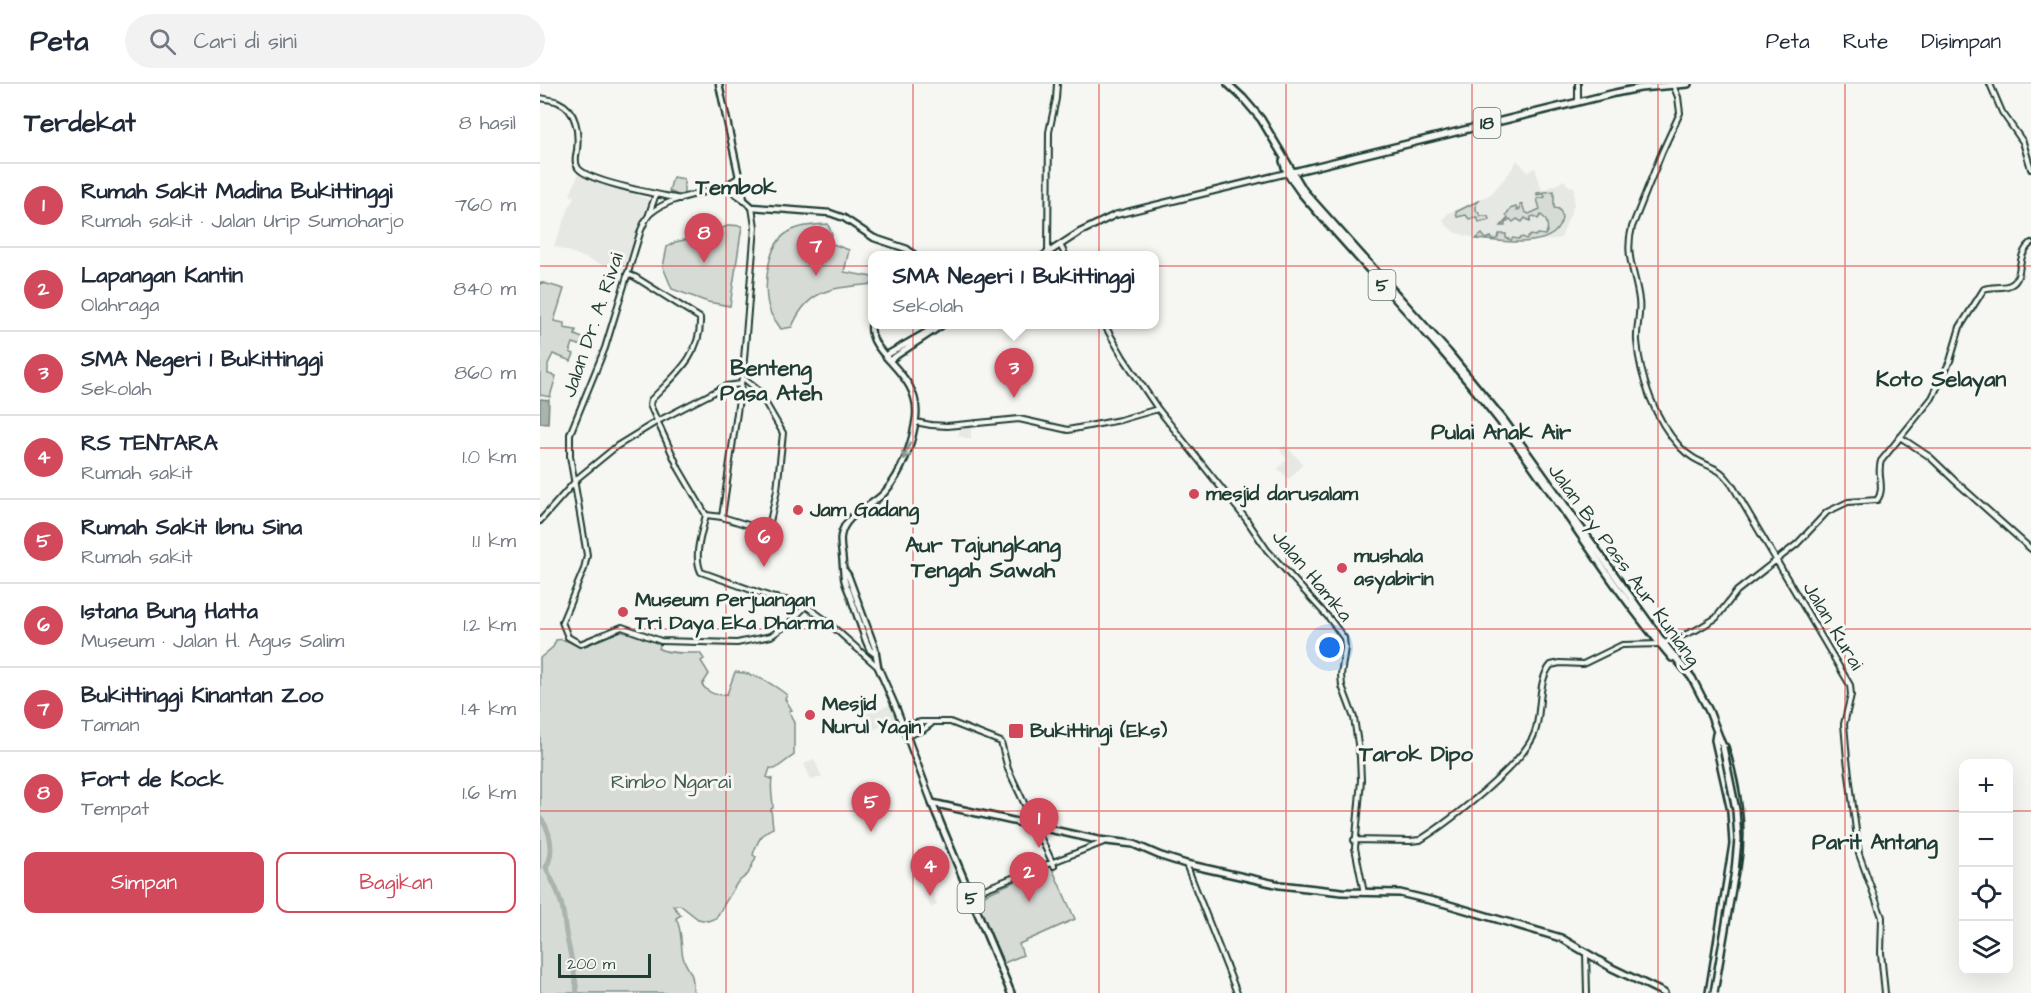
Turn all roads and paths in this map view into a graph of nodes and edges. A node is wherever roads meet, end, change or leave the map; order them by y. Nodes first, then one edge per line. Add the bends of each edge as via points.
1 (719, 84) edge
2 (1057, 84) edge
3 (1228, 84) edge
4 (1578, 84) edge
5 (1688, 84) edge
6 (1990, 84) edge
7 (1673, 85) edge
8 (540, 98) edge
9 (1578, 102) junction
10 (2031, 169) edge
11 (1289, 173) junction
12 (739, 177) junction
13 (725, 186) junction
14 (656, 194) junction
15 (681, 200) junction
16 (744, 200) junction
17 (752, 207) junction
18 (649, 215) junction
19 (2031, 243) edge
20 (1060, 245) junction
21 (910, 251) edge
22 (1046, 251) edge
23 (1051, 251) edge
24 (1064, 251) edge
25 (627, 274) junction
26 (871, 329) edge
27 (931, 329) edge
28 (936, 329) edge
29 (1107, 329) edge
30 (887, 358) junction
31 (742, 378) junction
32 (741, 384) junction
33 (1158, 410) junction
34 (656, 422) junction
35 (915, 422) junction
36 (1899, 437) junction
37 (574, 482) junction
38 (706, 515) junction
39 (722, 517) junction
40 (540, 521) edge
41 (2031, 549) edge
42 (1777, 559) junction
43 (797, 602) junction
44 (806, 606) junction
45 (813, 610) junction
46 (799, 614) junction
47 (1662, 644) junction
48 (878, 667) junction
49 (931, 723) junction
50 (903, 726) junction
51 (1717, 733) junction
52 (906, 736) junction
53 (932, 803) junction
54 (1036, 827) junction
55 (1354, 840) junction
56 (1104, 842) junction
57 (1053, 864) junction
58 (1186, 864) junction
59 (1364, 893) junction
60 (969, 895) junction
61 (1586, 953) junction
62 (1011, 993) edge
63 (1237, 993) edge
64 (1587, 993) edge
65 (1664, 993) edge
66 (1713, 993) edge
67 (1885, 993) edge

1 - 12 main road
2 - 22 street via 1049,132
3 - 11 highway, 5 via 1261,119
4 - 9 street
5 - 7 highway, 18
6 - 10 street via 2002,112 2023,142
7 - 9 highway, 18
7 - 42 street, Jalan Kurai via 1680,113 1630,240 1630,266 1640,304 1640,357 1653,404 1664,425 1690,456 1723,474
8 - 14 street via 558,102 574,120 579,134 579,169 615,184
9 - 11 highway, 18
11 - 20 main road via 1128,210
11 - 47 highway, Jalan By Pass Aur Kuniang / 5 via 1480,394
12 - 13 street
12 - 16 main road
13 - 15 street
13 - 16 street
14 - 15 street
14 - 18 street, Jalan Dr. A. Rivai
15 - 18 street
16 - 17 main road
17 - 21 main road via 830,213 874,238
17 - 31 street via 755,227
18 - 25 street, Jalan Dr. A. Rivai
19 - 36 street via 2022,252 2013,284 1987,288 1979,295 1957,332 1950,361 1932,398
20 - 23 main road
20 - 24 street
25 - 34 street via 700,318 695,346 685,363 651,400
25 - 37 street, Jalan Dr. A. Rivai via 605,348 570,434
26 - 30 main road via 874,341
27 - 30 main road
28 - 30 main road
29 - 33 street, Jalan Hamka
30 - 35 main road via 914,392
31 - 32 street
31 - 39 street via 758,390 783,433 777,490 768,531
32 - 34 street via 730,384
32 - 39 street
33 - 35 street via 1068,430 1019,419 947,426
33 - 55 street, Jalan Hamka via 1267,550 1344,638 1342,686 1355,724 1361,763
34 - 37 street via 617,446
34 - 38 street
35 -> 48 main road via 908,450 890,485 854,515 841,534 844,576
36 - 41 street via 1930,457
36 - 42 street via 1879,467 1882,492 1877,500 1848,502 1827,512
37 - 40 street
37 - 46 street, Jalan Dr. A. Rivai via 587,555 562,622 573,641 585,643 622,627 660,641 736,643 771,636
38 - 39 street
38 - 43 street via 698,551 701,572
42 - 47 street via 1734,594 1716,618
42 - 67 street, Jalan Kurai via 1851,690 1844,718 1848,759 1859,854 1882,919
43 - 44 street
43 - 46 street
44 - 45 street
44 - 46 street
45 - 46 street
45 - 48 street
47 - 51 highway, Jalan By Pass Aur Kuniang via 1687,674
47 - 55 street via 1622,645 1583,664 1551,665 1544,678 1541,710 1532,741 1501,776 1420,840
48 - 50 main road
49 - 50 street
49 - 52 street
49 - 54 street via 950,722 1002,742 1008,769
50 - 52 main road
51 - 66 highway, Jalan By Pass Aur Kuniang via 1715,741 1733,834
51 - 66 highway, Jalan By Pass Aur Kuniang, bridge via 1736,837
52 - 53 main road
53 - 54 highway
53 - 60 highway, 5
54 - 56 highway
54 - 57 street
55 - 59 street, Jalan Hamka
56 - 57 street
56 - 58 highway via 1133,844
57 - 60 street
58 - 59 highway via 1280,885
58 - 63 street
59 - 61 highway via 1410,895 1561,938
60 - 62 highway, 5
61 - 64 street
61 - 65 highway

